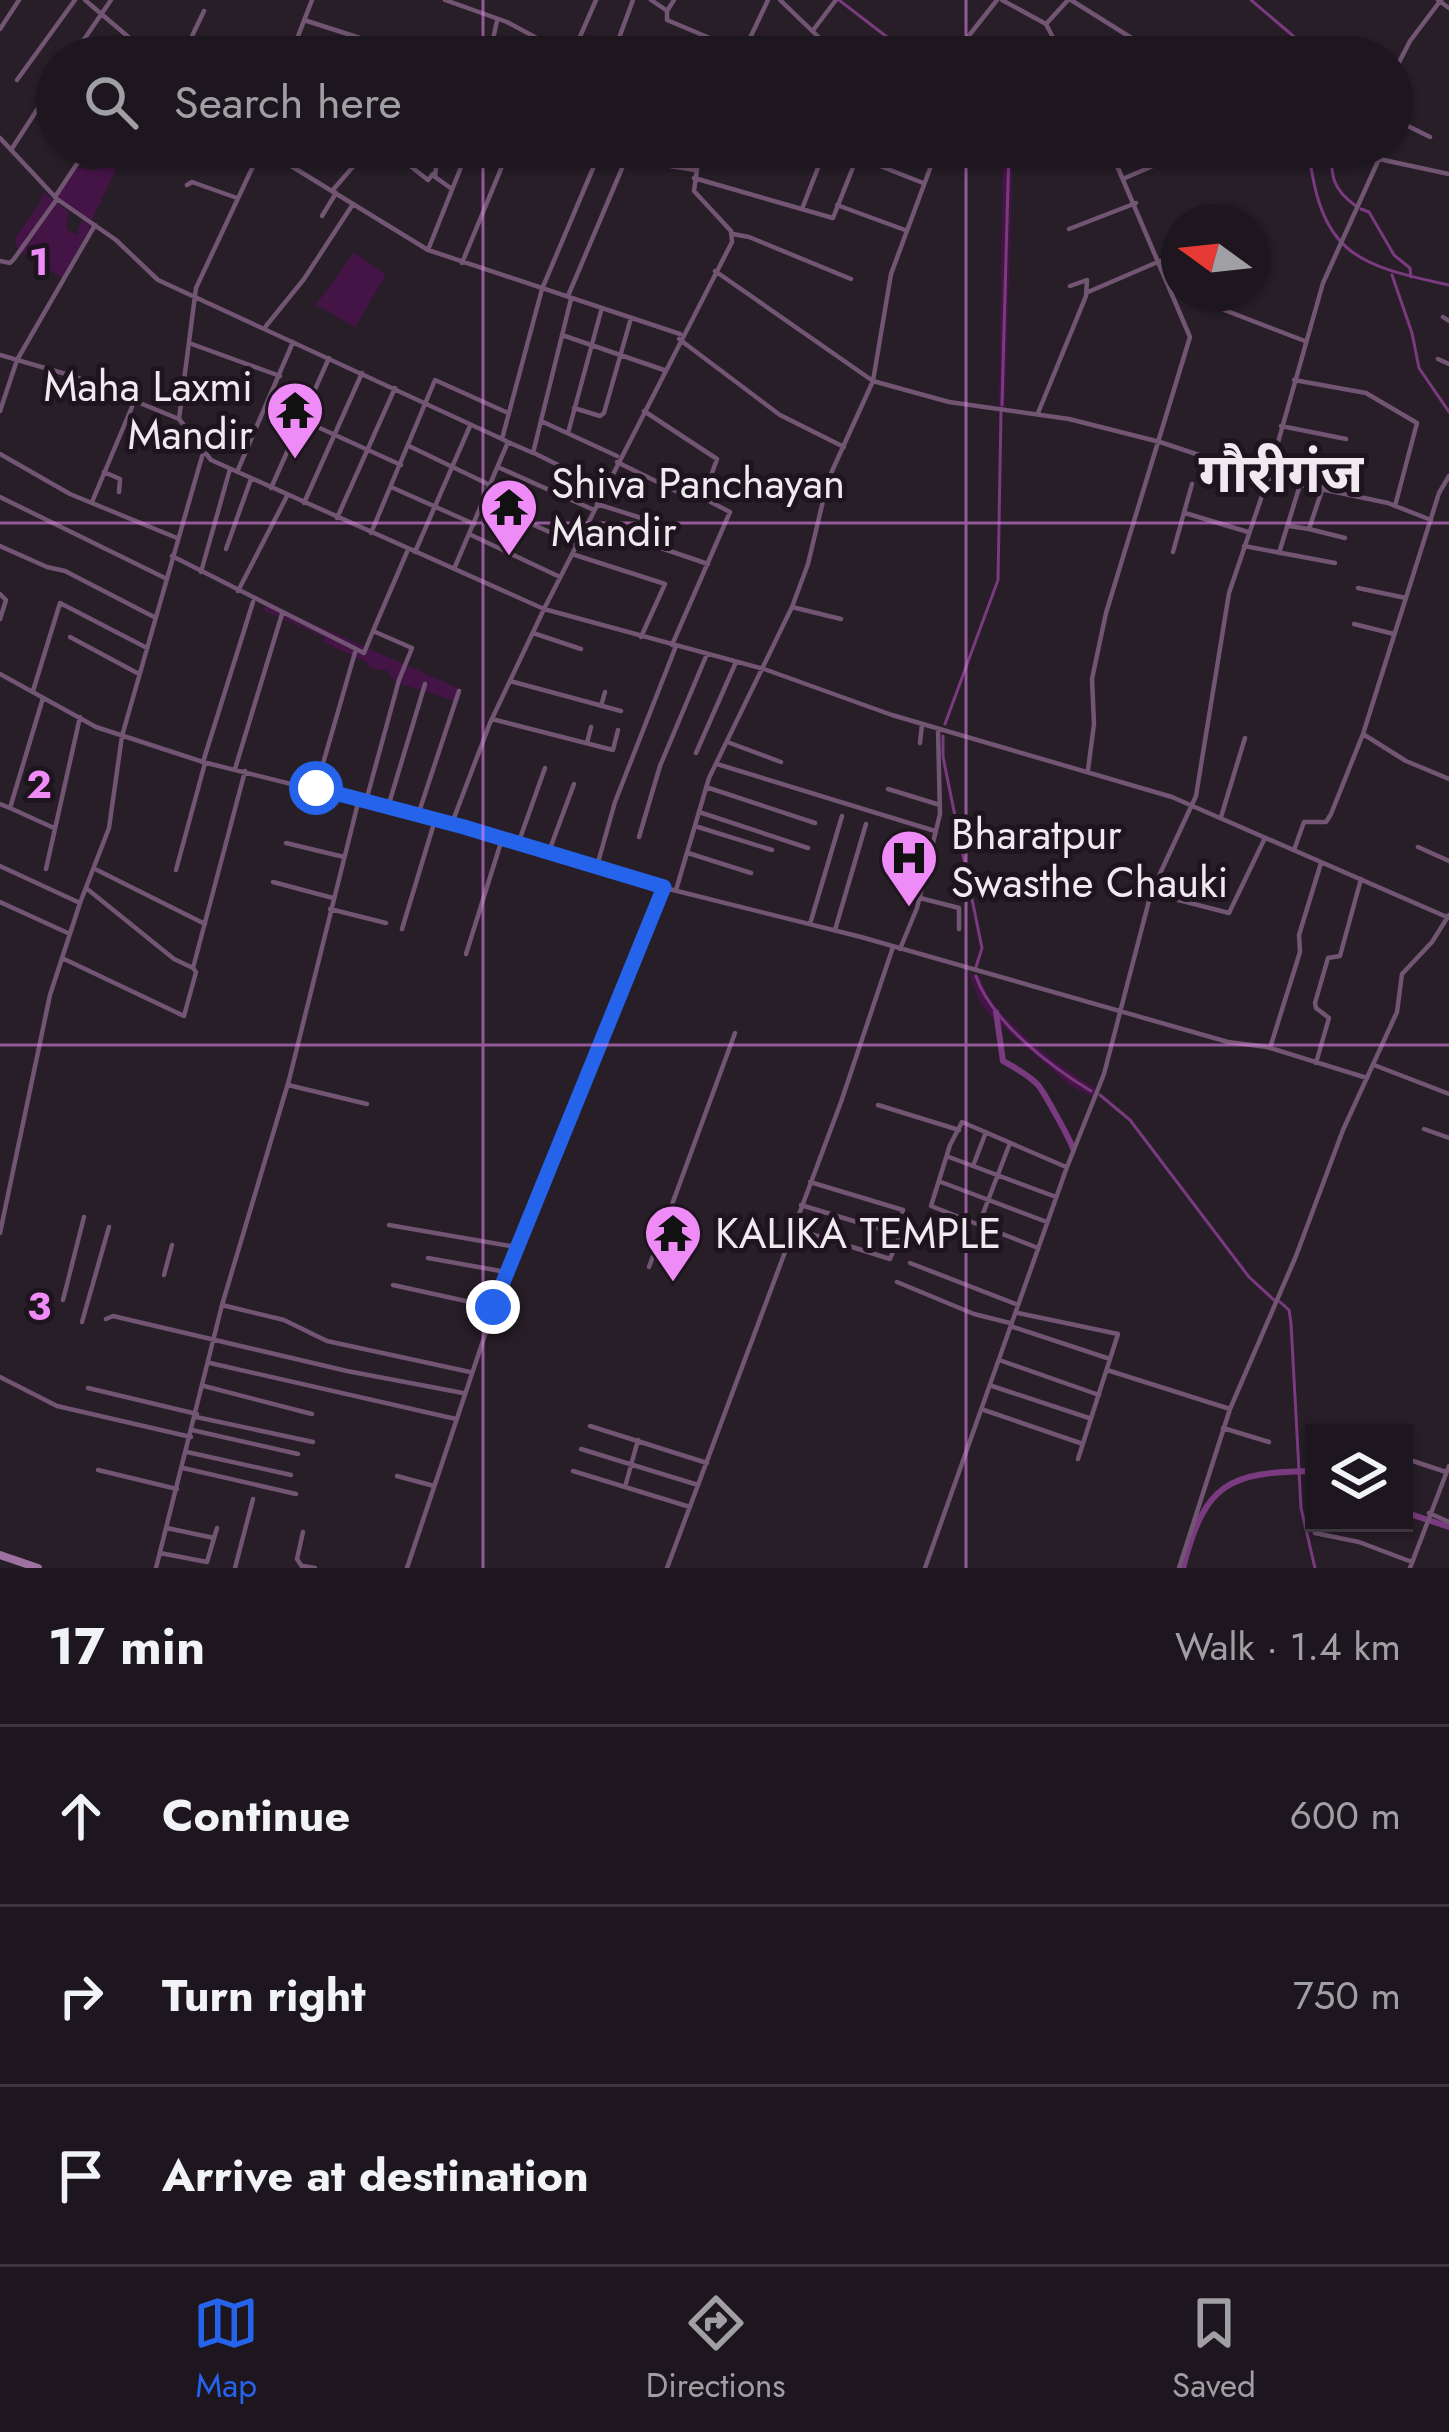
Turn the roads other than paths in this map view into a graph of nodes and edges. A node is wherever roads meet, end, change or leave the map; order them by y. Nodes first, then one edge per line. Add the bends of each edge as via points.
1 (19, 0) edge
2 (75, 0) edge
3 (85, 0) edge
4 (111, 0) edge
5 (312, 0) edge
6 (445, 0) edge
7 (596, 0) edge
8 (634, 0) edge
9 (651, 0) edge
10 (674, 0) edge
11 (768, 0) edge
12 (780, 0) edge
13 (836, 0) edge
14 (999, 0) edge
15 (1069, 0) edge
16 (1440, 0) edge
17 (1449, 8) edge
18 (667, 10) junction
19 (204, 11) dead end
20 (102, 13) junction
21 (304, 20) junction
22 (497, 20) junction
23 (1046, 24) junction
24 (0, 29) edge
25 (812, 31) junction
26 (49, 36) edge
27 (86, 36) edge
28 (128, 36) edge
29 (192, 36) edge
30 (299, 36) edge
31 (353, 36) edge
32 (494, 36) edge
33 (531, 36) edge
34 (581, 36) edge
35 (620, 36) edge
36 (703, 36) edge
37 (751, 36) edge
38 (819, 36) edge
39 (969, 36) edge
40 (1052, 36) edge
41 (1128, 36) edge
42 (1413, 37) edge
43 (36, 54) edge
44 (17, 80) dead end
45 (36, 106) edge
46 (1413, 128) edge
47 (1430, 137) dead end
48 (5, 144) edge
49 (0, 152) edge
50 (1413, 166) edge
51 (75, 168) edge
52 (252, 168) edge
53 (295, 168) edge
54 (353, 168) edge
55 (413, 168) edge
56 (435, 168) edge
57 (460, 168) edge
58 (501, 168) edge
59 (593, 168) edge
60 (623, 168) edge
61 (668, 168) edge
62 (695, 168) edge
63 (818, 168) edge
64 (852, 168) edge
65 (885, 168) edge
66 (929, 168) edge
67 (1120, 168) edge
68 (1148, 168) edge
69 (1375, 168) edge
70 (433, 174) junction
71 (694, 174) junction
72 (1449, 174) edge
73 (1125, 178) junction
74 (923, 183) junction
75 (187, 185) dead end
76 (452, 189) junction
77 (334, 192) junction
78 (56, 198) junction
79 (238, 199) junction
80 (1136, 203) junction
81 (353, 204) junction
82 (836, 204) junction
83 (802, 209) junction
84 (322, 216) dead end
85 (95, 224) junction
86 (1069, 229) dead end
87 (904, 230) junction
88 (732, 234) junction
89 (428, 250) junction
90 (0, 261) edge
91 (1160, 261) junction
92 (462, 263) junction
93 (715, 271) junction
94 (851, 279) dead end
95 (1070, 286) dead end
96 (542, 290) junction
97 (1087, 292) junction
98 (569, 298) junction
99 (194, 299) junction
100 (602, 309) junction
101 (1230, 312) edge
102 (631, 318) junction
103 (264, 328) junction
104 (562, 335) junction
105 (680, 337) junction
106 (1305, 341) junction
107 (293, 342) junction
108 (189, 343) junction
109 (591, 345) junction
110 (0, 355) edge
111 (621, 355) junction
112 (328, 358) junction
113 (1438, 358) dead end
114 (17, 361) junction
115 (1449, 364) edge
116 (664, 370) junction
117 (362, 373) junction
118 (280, 376) junction
119 (1294, 380) junction
120 (873, 381) junction
121 (395, 388) junction
122 (135, 401) junction
123 (268, 404) junction
124 (428, 404) junction
125 (574, 408) junction
126 (0, 411) edge
127 (643, 411) junction
128 (509, 413) junction
129 (1037, 413) junction
130 (179, 418) junction
131 (302, 420) junction
132 (541, 421) junction
133 (471, 424) junction
134 (1281, 426) junction
135 (568, 433) junction
136 (335, 435) junction
137 (1346, 439) dead end
138 (505, 441) junction
139 (1160, 442) junction
140 (410, 446) junction
141 (844, 447) junction
142 (368, 450) junction
143 (203, 453) junction
144 (533, 453) junction
145 (0, 454) edge
146 (619, 460) junction
147 (401, 465) junction
148 (452, 467) junction
149 (498, 467) junction
150 (234, 471) junction
151 (104, 472) junction
152 (1449, 476) edge
153 (1268, 478) junction
154 (251, 479) junction
155 (1300, 483) junction
156 (1192, 484) dead end
157 (490, 485) junction
158 (391, 487) junction
159 (1323, 487) junction
160 (271, 488) junction
161 (605, 488) junction
162 (119, 492) dead end
163 (287, 496) junction
164 (0, 497) edge
165 (690, 498) dead end
166 (92, 502) junction
167 (483, 502) junction
168 (304, 503) junction
169 (1395, 506) junction
170 (434, 507) junction
171 (595, 507) junction
172 (1185, 513) junction
173 (338, 518) junction
174 (1431, 520) junction
175 (474, 524) junction
176 (1289, 526) junction
177 (1309, 529) junction
178 (676, 530) dead end
179 (1249, 532) junction
180 (371, 533) junction
181 (469, 534) junction
182 (177, 538) junction
183 (1345, 538) dead end
184 (576, 544) junction
185 (0, 546) edge
186 (1244, 546) junction
187 (658, 547) dead end
188 (226, 548) dead end
189 (411, 551) junction
190 (1173, 552) dead end
191 (1279, 553) junction
192 (572, 554) junction
193 (172, 556) junction
194 (1335, 562) dead end
195 (708, 564) junction
196 (454, 569) junction
197 (201, 572) junction
198 (560, 577) junction
199 (166, 579) junction
200 (1358, 588) dead end
201 (238, 591) junction
202 (0, 594) edge
203 (1406, 598) junction
204 (254, 599) junction
205 (792, 607) junction
206 (544, 609) junction
207 (282, 614) junction
208 (156, 618) junction
209 (0, 619) edge
210 (841, 619) dead end
211 (1354, 624) dead end
212 (373, 631) junction
213 (533, 633) junction
214 (1394, 634) junction
215 (70, 637) dead end
216 (641, 637) junction
217 (674, 645) junction
218 (147, 648) junction
219 (356, 649) junction
220 (580, 649) dead end
221 (706, 654) junction
222 (736, 662) junction
223 (764, 670) junction
224 (0, 674) edge
225 (140, 675) junction
226 (510, 681) junction
227 (425, 685) dead end
228 (33, 691) junction
229 (459, 691) dead end
230 (605, 692) dead end
231 (44, 696) junction
232 (601, 706) junction
233 (621, 711) dead end
234 (80, 717) junction
235 (493, 718) junction
236 (922, 724) junction
237 (591, 727) dead end
238 (938, 729) junction
239 (618, 730) dead end
240 (1363, 734) junction
241 (122, 736) junction
242 (1245, 738) dead end
243 (729, 742) junction
244 (587, 743) junction
245 (920, 743) dead end
246 (696, 753) dead end
247 (781, 762) dead end
248 (204, 763) junction
249 (717, 764) junction
250 (545, 768) dead end
251 (235, 769) junction
252 (245, 771) junction
253 (1088, 772) junction
254 (1449, 779) edge
255 (574, 784) dead end
256 (706, 787) junction
257 (316, 788) junction
258 (888, 789) dead end
259 (362, 800) junction
260 (0, 804) edge
261 (1193, 804) junction
262 (940, 805) junction
263 (388, 807) junction
264 (10, 808) junction
265 (699, 812) junction
266 (418, 815) junction
267 (842, 816) dead end
268 (1221, 817) junction
269 (435, 820) junction
270 (815, 823) dead end
271 (451, 824) junction
272 (866, 824) dead end
273 (696, 826) junction
274 (56, 829) junction
275 (935, 831) junction
276 (639, 837) dead end
277 (1265, 837) junction
278 (502, 839) junction
279 (286, 843) dead end
280 (518, 844) junction
281 (1418, 847) dead end
282 (808, 848) dead end
283 (772, 850) dead end
284 (1294, 850) junction
285 (688, 853) junction
286 (548, 854) junction
287 (344, 857) junction
288 (1449, 861) edge
289 (1321, 862) junction
290 (0, 866) edge
291 (597, 868) junction
292 (46, 869) dead end
293 (95, 869) junction
294 (176, 870) dead end
295 (752, 873) dead end
296 (1361, 879) junction
297 (273, 882) dead end
298 (86, 887) junction
299 (664, 887) junction
300 (676, 890) junction
301 (1151, 893) junction
302 (333, 898) junction
303 (920, 898) junction
304 (0, 902) edge
305 (80, 903) junction
306 (330, 909) junction
307 (1449, 917) edge
308 (386, 923) dead end
309 (205, 924) junction
310 (810, 924) junction
311 (959, 928) dead end
312 (402, 929) dead end
313 (835, 930) junction
314 (70, 934) junction
315 (897, 948) junction
316 (466, 954) dead end
317 (62, 958) junction
318 (194, 968) junction
319 (1121, 1011) junction
320 (735, 1034) dead end
321 (1270, 1048) junction
322 (1316, 1064) junction
323 (1374, 1065) junction
324 (1366, 1078) junction
325 (287, 1085) junction
326 (1449, 1094) edge
327 (367, 1104) dead end
328 (878, 1105) dead end
329 (1424, 1129) dead end
330 (959, 1130) junction
331 (986, 1132) junction
332 (1449, 1138) edge
333 (1010, 1143) junction
334 (949, 1157) junction
335 (973, 1166) junction
336 (1067, 1167) junction
337 (997, 1175) junction
338 (940, 1181) junction
339 (810, 1182) junction
340 (1056, 1197) junction
341 (988, 1200) junction
342 (801, 1204) junction
343 (84, 1217) dead end
344 (1048, 1222) junction
345 (389, 1225) dead end
346 (979, 1225) junction
347 (109, 1227) dead end
348 (792, 1228) junction
349 (0, 1233) edge
350 (895, 1233) junction
351 (172, 1245) dead end
352 (515, 1247) junction
353 (1039, 1248) junction
354 (428, 1258) dead end
355 (910, 1263) dead end
356 (649, 1267) dead end
357 (506, 1272) junction
358 (164, 1275) dead end
359 (897, 1282) dead end
360 (393, 1285) dead end
361 (63, 1300) dead end
362 (223, 1305) junction
363 (493, 1307) junction
364 (1017, 1309) junction
365 (106, 1318) dead end
366 (82, 1322) dead end
367 (1011, 1325) junction
368 (215, 1339) junction
369 (1110, 1359) junction
370 (1000, 1360) junction
371 (210, 1363) junction
372 (1106, 1370) junction
373 (471, 1372) junction
374 (0, 1377) edge
375 (204, 1386) junction
376 (992, 1386) junction
377 (88, 1388) dead end
378 (464, 1393) junction
379 (1099, 1395) junction
380 (1230, 1409) junction
381 (984, 1410) junction
382 (312, 1414) dead end
383 (196, 1416) junction
384 (456, 1419) junction
385 (1090, 1419) junction
386 (590, 1426) dead end
387 (1223, 1428) junction
388 (192, 1434) junction
389 (638, 1440) junction
390 (313, 1442) dead end
391 (1269, 1442) dead end
392 (1082, 1444) junction
393 (581, 1449) dead end
394 (187, 1452) junction
395 (298, 1454) dead end
396 (1078, 1459) dead end
397 (1413, 1460) edge
398 (707, 1463) junction
399 (631, 1464) junction
400 (182, 1468) junction
401 (1448, 1469) edge
402 (98, 1470) dead end
403 (573, 1471) dead end
404 (291, 1475) dead end
405 (397, 1477) dead end
406 (698, 1485) junction
407 (434, 1486) junction
408 (1441, 1486) junction
409 (625, 1487) junction
410 (1449, 1488) edge
411 (177, 1489) junction
412 (296, 1494) dead end
413 (253, 1499) dead end
414 (690, 1507) junction
415 (1429, 1514) junction
416 (1449, 1522) edge
417 (167, 1528) junction
418 (217, 1528) dead end
419 (303, 1532) dead end
420 (1315, 1533) dead end
421 (214, 1538) junction
422 (160, 1553) junction
423 (0, 1555) edge
424 (1411, 1565) edge
425 (26, 1566) edge
426 (303, 1567) edge
427 (38, 1568) edge
428 (156, 1568) edge
429 (235, 1568) edge
430 (315, 1568) edge
431 (407, 1568) edge
432 (667, 1568) edge
433 (925, 1568) edge
434 (1179, 1568) edge

1 - 24 street
2 - 26 street
3 - 20 street
4 - 20 street
5 - 21 street
6 - 22 street
7 - 34 street
8 - 35 street
9 - 18 street
10 - 18 street
11 - 37 street
12 - 25 street
13 - 25 street
14 - 23 street
14 - 39 street
15 - 23 street
15 - 41 street
16 - 17 street
16 - 42 street
18 - 36 street via 668,20
19 - 29 street
20 - 27 street
20 - 28 street
21 - 30 street
21 - 31 street
22 - 32 street
22 - 33 street
23 - 40 street
25 - 38 street
43 - 44 street
45 - 48 street
46 - 47 street
48 - 49 street
48 - 78 street
50 - 72 street
51 - 78 street
52 - 79 street
53 - 77 street
54 - 77 street
55 - 70 street via 428,180
56 - 70 street
57 - 76 street
58 - 92 street
59 - 96 street
60 - 98 street
61 - 71 street
62 - 71 street
63 - 83 street
64 - 82 street
65 - 74 street
66 - 74 street
67 - 73 street
68 - 73 street
69 - 106 street via 1327,270
70 - 76 street
71 - 83 street
71 - 88 street via 696,195
73 - 80 street
74 - 87 street
75 - 79 street
76 - 89 street
77 - 81 street
77 - 84 street
78 - 85 street
78 - 90 street via 14,259
79 - 99 street
80 - 86 street
80 - 91 street
81 - 89 street
81 - 103 street
82 - 83 street via 833,218
82 - 87 street
85 - 99 street via 144,270
85 - 114 street
87 - 120 street
88 - 93 street
88 - 94 street
89 - 92 street
91 - 97 street
91 - 139 street via 1190,337
92 - 96 street
93 - 105 street
93 - 120 street
95 - 97 street via 1087,280
96 - 98 street
96 - 128 street
97 - 129 street
98 - 100 street
98 - 104 street
99 - 103 street
99 - 108 street
100 - 102 street
100 - 109 street
101 - 106 street
102 - 105 street
102 - 111 street
103 - 107 street
104 - 109 street
104 - 132 street
105 - 116 street
105 - 141 street via 780,415
106 - 119 street
107 - 112 street
107 - 118 street
108 - 118 street
108 - 130 street
109 - 111 street
109 - 125 street
110 - 114 street
111 - 116 street
111 - 125 street via 604,413
112 - 117 street
112 - 131 street
113 - 115 street
114 - 122 street
114 - 126 street
116 - 127 street
117 - 121 street
117 - 136 street
118 - 123 street
119 - 134 street
119 - 169 street via 1366,393 1415,420
120 - 129 street via 949,402
120 - 141 street
121 - 124 street
121 - 142 street
122 - 130 street
122 - 151 street
123 - 131 street
123 - 150 street
124 - 128 street via 435,380
124 - 133 street
124 - 140 street
125 - 135 street
127 - 146 street
127 - 195 street via 717,459 703,498 730,515
128 - 138 street
129 - 139 street
130 - 143 street
131 - 136 street
131 - 160 street
132 - 135 street
132 - 144 street
133 - 138 street
133 - 148 street
134 - 137 street
134 - 153 street
135 - 146 street
136 - 142 street
136 - 168 street
138 - 144 street
138 - 149 street
139 - 153 street
139 - 253 street via 1097,655
140 - 147 street
140 - 148 street
141 - 205 street
142 - 147 street
142 - 173 street
143 - 150 street
143 - 182 street
144 - 161 street
145 - 166 street
146 - 161 street
146 - 165 street
147 - 158 street
148 - 157 street
148 - 170 street
149 - 157 street
149 - 171 street
150 - 154 street
150 - 197 street
151 - 162 street via 120,479
151 - 166 street
152 - 174 street
153 - 155 street
153 - 179 street
154 - 160 street
154 - 188 street
155 - 159 street
155 - 176 street
156 - 172 street
157 - 167 street
158 - 170 street
158 - 180 street
159 - 169 street
159 - 177 street
160 - 163 street
161 - 171 street
163 - 168 street
163 - 201 street
164 - 199 street
166 - 182 street
167 - 175 street
167 - 184 street
168 - 173 street
169 - 174 street
170 - 175 street
170 - 189 street
171 - 178 street
171 - 184 street
172 - 179 street
172 - 190 street
173 - 180 street
174 - 203 street
175 - 181 street
176 - 177 street
176 - 191 street
177 - 183 street
179 - 186 street
180 - 189 street
181 - 196 street
181 - 198 street
182 - 193 street
184 - 192 street
185 - 208 street
186 - 191 street
186 - 261 street via 1224,615
187 - 195 street
189 - 196 street
189 - 212 street
191 - 194 street
192 - 198 street
192 - 216 street via 665,584
193 - 197 street
193 - 199 street
195 - 217 street
196 - 206 street
197 - 201 street
198 - 206 street
199 - 208 street
200 - 203 street
201 - 204 street
202 - 209 street
203 - 214 street
204 - 207 street
204 - 248 street
205 - 210 street
205 - 223 street
206 - 213 street
206 - 216 street
207 - 219 street
207 - 251 street
208 - 218 street
211 - 214 street
212 - 219 street via 364,653
212 - 259 street via 412,648
213 - 220 street
213 - 226 street
214 - 240 street
215 - 225 street
216 - 217 street
217 - 221 street
217 - 291 street
218 - 225 street
218 - 228 street via 60,603
219 - 257 street
221 - 222 street
221 - 276 street
222 - 223 street
222 - 246 street
223 - 236 street
223 - 243 street
224 - 228 street
225 - 241 street
226 - 232 street
226 - 235 street
227 - 263 street
228 - 231 street
229 - 266 street
230 - 232 street
231 - 234 street
231 - 264 street
232 - 233 street
234 - 241 street
234 - 274 street
235 - 244 street
235 - 271 street
236 - 238 street
236 - 245 street
237 - 244 street
238 - 253 street
238 - 262 street
239 - 244 street via 613,750
240 - 254 street
240 - 284 street via 1329,818 1304,822
241 - 248 street
241 - 293 street
242 - 268 street
243 - 247 street
243 - 249 street
248 - 251 street
248 - 294 street
249 - 256 street
249 - 275 street
250 - 280 street
251 - 252 street
252 - 257 street
252 - 309 street
253 - 261 street
255 - 286 street
256 - 265 street
256 - 270 street
257 - 259 street
258 - 262 street
259 - 263 street
259 - 287 street
260 - 264 street
261 - 268 street
261 - 301 street
262 - 275 street
263 - 266 street
264 - 274 street
265 - 273 street
265 - 282 street
266 - 269 street
267 - 310 street
268 - 277 street
269 - 271 street
269 - 312 street
271 - 278 street
272 - 313 street
273 - 283 street
273 - 285 street
274 - 292 street
275 - 303 street
277 - 284 street
277 - 301 street via 1229,913
278 - 280 street
278 - 316 street
279 - 287 street
280 - 286 street
281 - 288 street
284 - 289 street
285 - 295 street
285 - 300 street
286 - 291 street
287 - 302 street
289 - 296 street
289 - 321 street
290 - 305 street
291 - 299 street
293 - 298 street
293 - 309 street
296 - 307 street
296 - 322 street via 1340,956 1328,958 1316,1003 1329,1018
297 - 302 street
298 - 305 street
298 - 318 street
299 - 300 street
299 - 352 street
300 - 310 street
301 - 319 street
302 - 306 street
303 - 311 street via 959,908
303 - 315 street
304 - 314 street
305 - 314 street
306 - 308 street
306 - 325 street
307 - 323 street via 1405,968
309 - 318 street
310 - 313 street
313 - 315 street
314 - 317 street
315 - 319 street
315 - 339 street
317 - 318 street via 184,1016
317 - 349 street
319 - 321 street
319 - 336 street
320 - 356 street
321 - 322 street
322 - 324 street
323 - 324 street
323 - 326 street
324 - 380 street
325 - 327 street
325 - 362 street
328 - 330 street
329 - 332 street
330 - 331 street via 962,1122
330 - 334 street
331 - 333 street
331 - 335 street
333 - 336 street
333 - 337 street
334 - 335 street
334 - 338 street
335 - 337 street
336 - 340 street
337 - 340 street
337 - 341 street
338 - 341 street
338 - 346 street via 931,1206
339 - 342 street
339 - 350 street via 903,1210
340 - 344 street
341 - 344 street
341 - 346 street
342 - 348 street
342 - 350 street
343 - 361 street
344 - 353 street
345 - 352 street
346 - 353 street
347 - 366 street
348 - 350 street via 890,1259
348 - 398 street
351 - 358 street
352 - 357 street
353 - 364 street
354 - 357 street
355 - 364 street
357 - 363 street
359 - 367 street
360 - 363 street
362 - 368 street
362 - 373 street via 326,1341
363 - 373 street
364 - 367 street
364 - 369 street via 1118,1334
365 - 368 street
367 - 369 street
367 - 370 street
368 - 371 street
368 - 378 street
369 - 372 street
370 - 376 street
370 - 379 street
371 - 375 street
371 - 384 street
372 - 379 street
372 - 380 street
373 - 378 street
374 - 388 street via 57,1406
375 - 382 street
375 - 383 street
376 - 381 street
376 - 385 street
377 - 383 street
378 - 384 street
379 - 385 street
380 - 387 street
381 - 392 street
381 - 433 street
383 - 388 street
383 - 390 street
384 - 407 street
385 - 392 street
386 - 389 street
387 - 391 street
387 - 434 street
388 - 394 street
388 - 395 street
389 - 398 street
389 - 399 street
392 - 396 street
393 - 399 street
394 - 400 street
394 - 404 street
397 - 401 street
398 - 406 street
399 - 406 street
399 - 409 street
400 - 411 street
400 - 412 street
401 - 408 street
402 - 411 street
403 - 409 street
405 - 407 street
406 - 414 street
407 - 431 street
408 - 410 street
408 - 415 street
409 - 414 street
411 - 417 street
413 - 429 street
414 - 432 street
415 - 416 street
415 - 424 street
417 - 421 street
417 - 422 street
418 - 421 street
419 - 426 street
420 - 424 street
421 - 422 street via 207,1562
422 - 428 street
423 - 425 main road
425 - 427 main road
426 - 430 street

